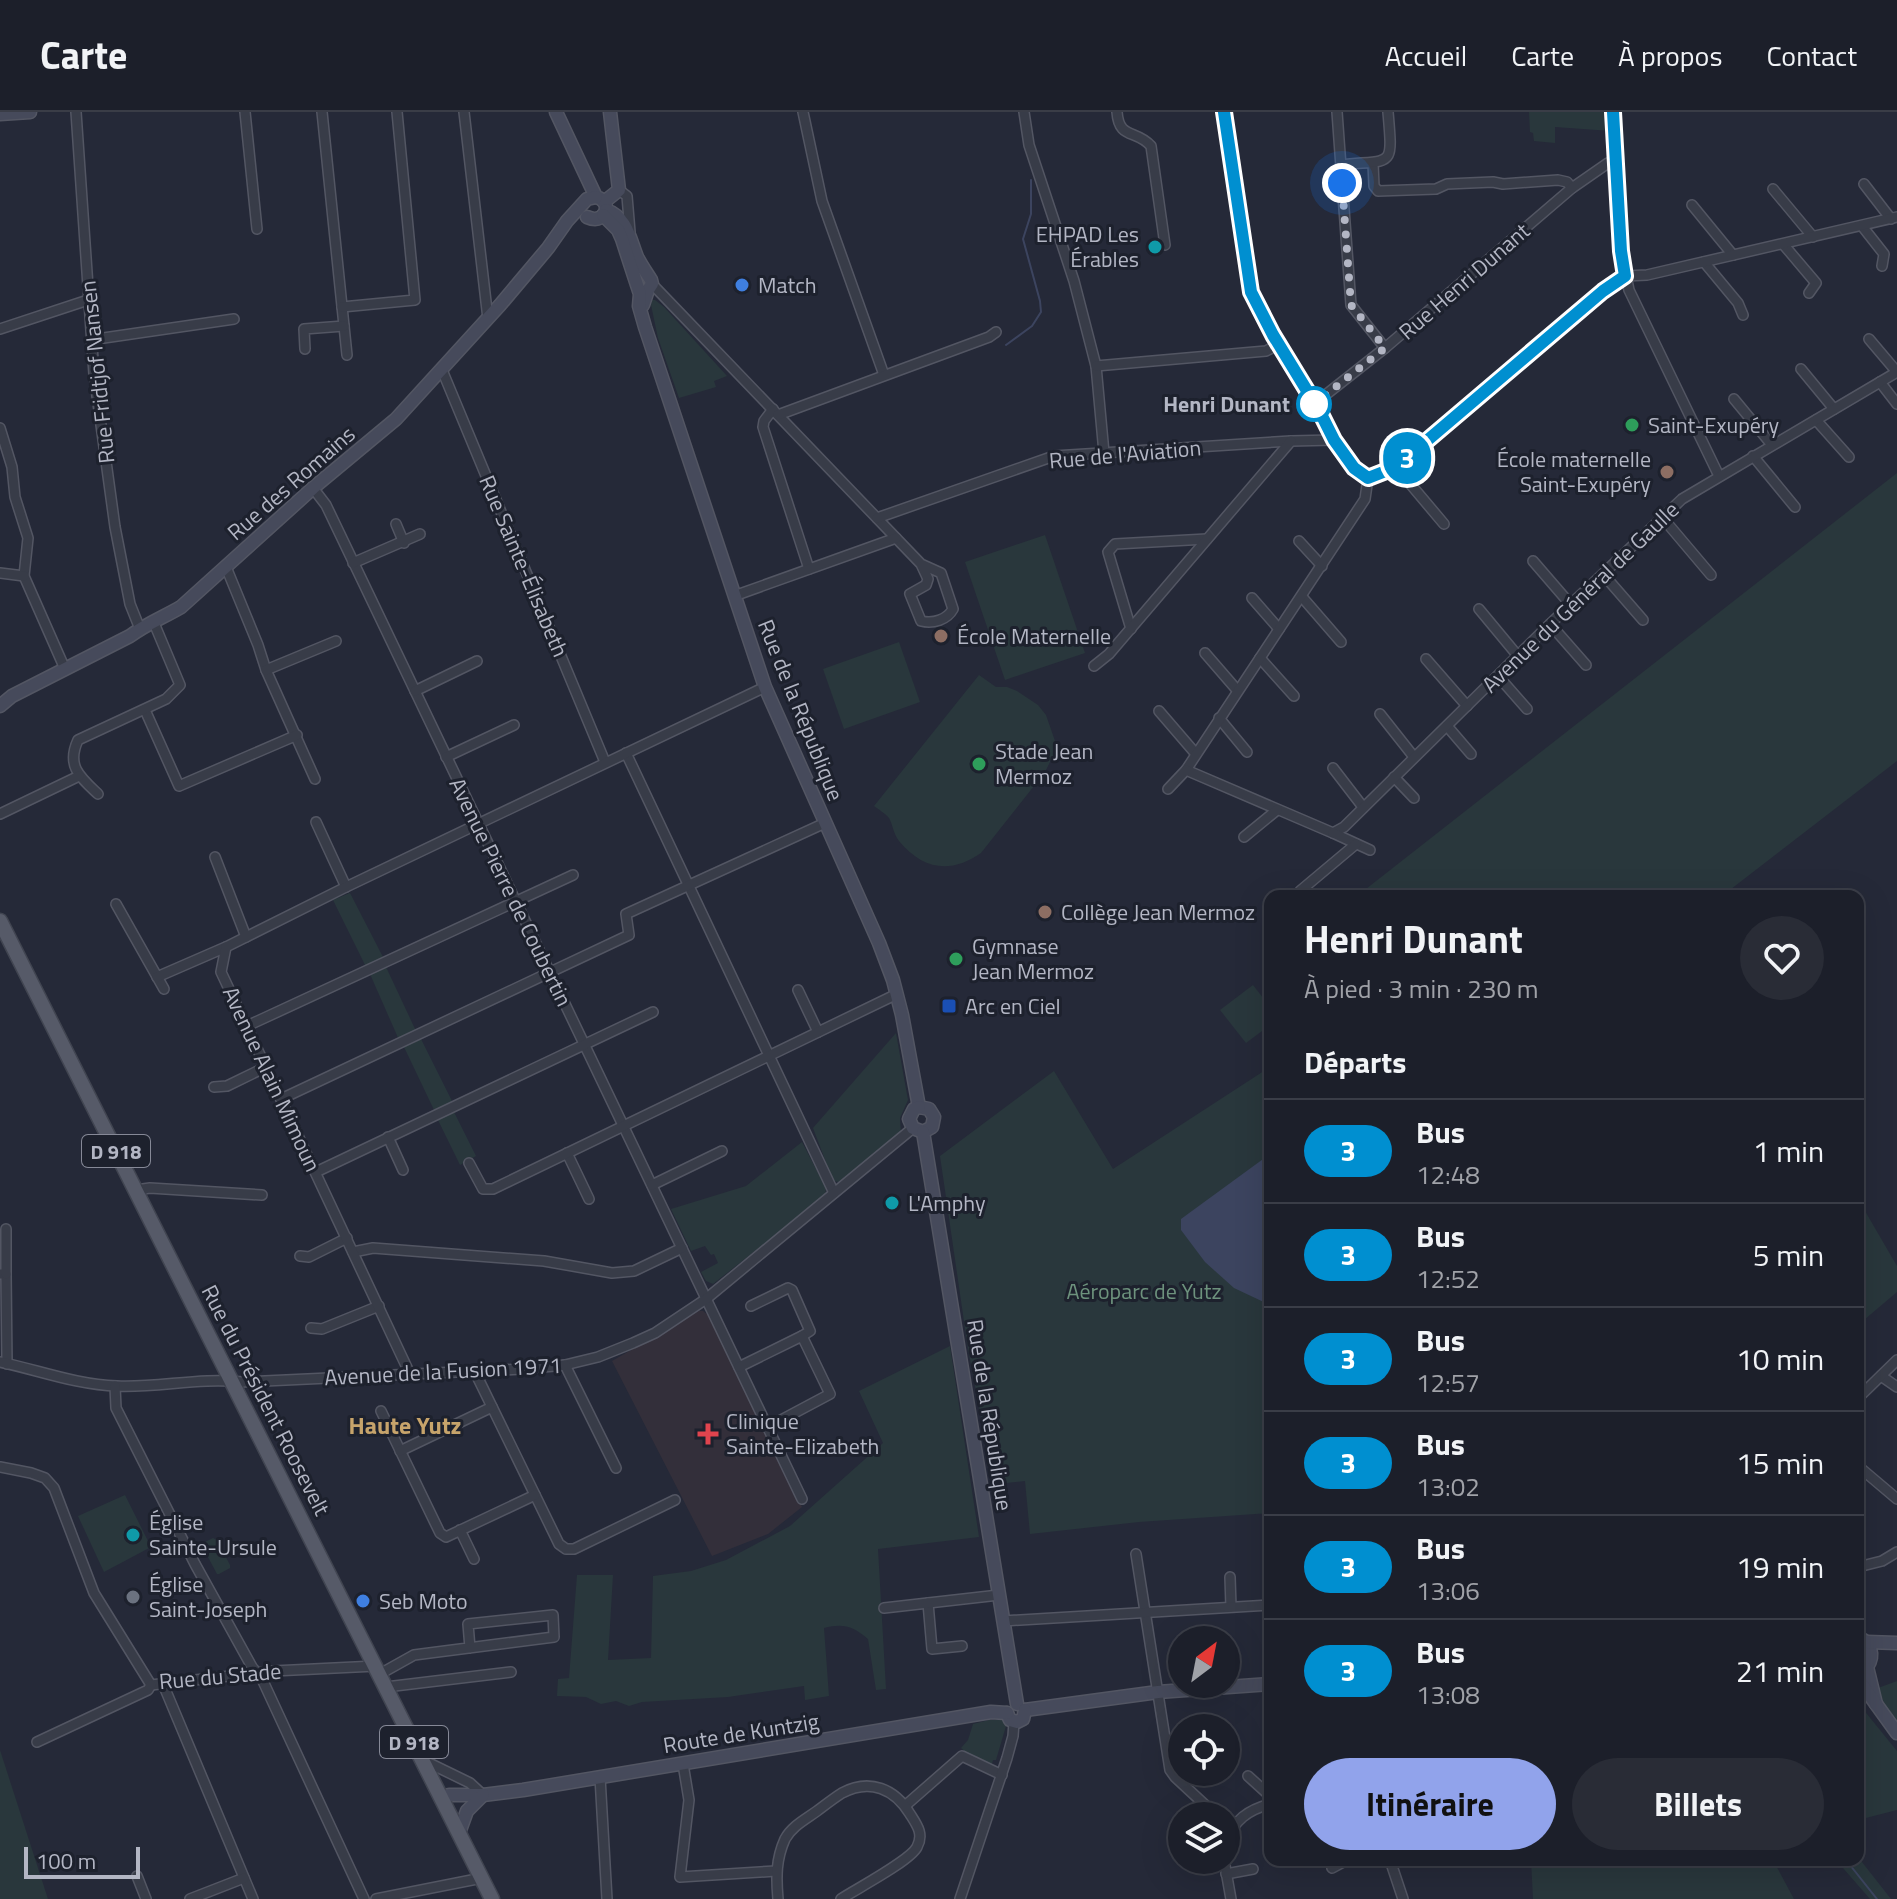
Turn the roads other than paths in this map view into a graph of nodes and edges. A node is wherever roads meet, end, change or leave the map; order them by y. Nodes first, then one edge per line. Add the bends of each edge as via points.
1 (30, 112) edge
2 (76, 112) edge
3 (245, 112) edge
4 (322, 112) edge
5 (397, 112) edge
6 (464, 112) edge
7 (556, 112) edge
8 (610, 112) edge
9 (803, 112) edge
10 (1024, 112) edge
11 (1117, 112) edge
12 (1224, 112) edge
13 (1337, 112) edge
14 (1388, 112) edge
15 (1613, 112) edge
16 (0, 114) edge
17 (1616, 160) junction
18 (1373, 163) junction
19 (1341, 165) junction
20 (1864, 184) dead end
21 (1572, 188) junction
22 (1773, 189) dead end
23 (619, 190) junction
24 (1692, 205) dead end
25 (602, 206) junction
26 (586, 210) junction
27 (1894, 218) edge
28 (1862, 226) junction
29 (257, 229) dead end
30 (630, 236) junction
31 (1813, 237) junction
32 (1783, 244) junction
33 (1165, 245) dead end
34 (1733, 255) junction
35 (1704, 262) junction
36 (1882, 266) dead end
37 (1625, 276) junction
38 (646, 286) junction
39 (1809, 293) dead end
40 (88, 300) junction
41 (342, 307) junction
42 (1743, 315) dead end
43 (234, 319) dead end
44 (488, 319) junction
45 (344, 326) junction
46 (0, 329) edge
47 (996, 332) dead end
48 (1869, 339) dead end
49 (90, 340) junction
50 (1279, 344) junction
51 (1385, 348) junction
52 (305, 349) dead end
53 (347, 355) dead end
54 (1096, 366) junction
55 (1801, 369) dead end
56 (442, 370) junction
57 (1897, 372) edge
58 (884, 375) junction
59 (1880, 382) junction
60 (1734, 399) dead end
61 (1314, 404) junction
62 (1897, 404) edge
63 (1834, 409) junction
64 (776, 412) junction
65 (1816, 420) junction
66 (0, 431) edge
67 (1334, 440) junction
68 (1291, 441) junction
69 (1772, 445) junction
70 (1104, 453) junction
71 (1753, 456) junction
72 (1849, 457) dead end
73 (1396, 467) junction
74 (1719, 476) junction
75 (1368, 478) junction
76 (313, 488) junction
77 (1795, 507) dead end
78 (1662, 517) junction
79 (877, 518) junction
80 (396, 524) dead end
81 (1444, 524) dead end
82 (420, 534) dead end
83 (896, 538) junction
84 (1207, 539) junction
85 (1299, 541) dead end
86 (404, 543) junction
87 (1533, 561) dead end
88 (353, 563) junction
89 (921, 564) junction
90 (1322, 566) junction
91 (226, 567) junction
92 (809, 569) junction
93 (0, 573) edge
94 (1603, 574) junction
95 (1711, 575) dead end
96 (24, 576) junction
97 (734, 596) junction
98 (1302, 597) junction
99 (1252, 598) dead end
100 (1571, 605) junction
101 (1479, 609) dead end
102 (1643, 620) dead end
103 (154, 623) junction
104 (1550, 624) junction
105 (140, 629) junction
106 (1131, 629) junction
107 (1279, 629) junction
108 (336, 641) dead end
109 (1341, 642) dead end
110 (1205, 653) dead end
111 (1518, 656) junction
112 (1260, 658) junction
113 (1426, 659) dead end
114 (477, 661) dead end
115 (1586, 665) dead end
116 (1094, 666) dead end
117 (65, 669) junction
118 (266, 670) junction
119 (1498, 676) junction
120 (765, 687) junction
121 (1237, 690) junction
122 (415, 691) junction
123 (1294, 696) dead end
124 (0, 706) edge
125 (1467, 706) junction
126 (1527, 709) dead end
127 (145, 710) junction
128 (1159, 711) dead end
129 (1380, 714) dead end
130 (1219, 718) junction
131 (514, 725) dead end
132 (1447, 726) junction
133 (297, 735) junction
134 (1247, 752) dead end
135 (626, 753) junction
136 (1196, 754) junction
137 (1471, 754) dead end
138 (446, 757) junction
139 (1414, 757) junction
140 (605, 762) junction
141 (1333, 768) dead end
142 (1186, 770) junction
143 (79, 776) junction
144 (1394, 777) junction
145 (315, 779) dead end
146 (1168, 789) dead end
147 (98, 794) dead end
148 (1414, 798) dead end
149 (1363, 807) junction
150 (1277, 810) junction
151 (0, 814) edge
152 (316, 822) dead end
153 (825, 823) junction
154 (479, 825) junction
155 (1333, 833) junction
156 (1244, 837) dead end
157 (1356, 844) junction
158 (1370, 850) dead end
159 (215, 857) dead end
160 (573, 875) dead end
161 (688, 885) junction
162 (346, 887) junction
163 (1301, 890) edge
164 (516, 902) junction
165 (116, 904) dead end
166 (0, 921) edge
167 (246, 937) junction
168 (226, 947) junction
169 (550, 972) junction
170 (157, 977) junction
171 (164, 989) dead end
172 (798, 990) dead end
173 (897, 994) junction
174 (653, 1012) dead end
175 (247, 1026) junction
176 (818, 1032) junction
177 (584, 1045) junction
178 (769, 1056) junction
179 (266, 1067) junction
180 (214, 1087) dead end
181 (281, 1099) junction
182 (919, 1107) junction
183 (623, 1126) junction
184 (918, 1130) junction
185 (388, 1137) junction
186 (722, 1151) dead end
187 (567, 1153) junction
188 (469, 1163) dead end
189 (403, 1170) dead end
190 (316, 1172) junction
191 (652, 1185) junction
192 (136, 1190) junction
193 (834, 1193) junction
194 (262, 1195) dead end
195 (589, 1199) dead end
196 (6, 1229) dead end
197 (347, 1238) junction
198 (682, 1248) junction
199 (353, 1252) junction
200 (300, 1256) dead end
201 (3, 1274) edge
202 (706, 1299) junction
203 (379, 1306) junction
204 (751, 1306) dead end
205 (311, 1328) dead end
206 (802, 1336) junction
207 (1897, 1360) edge
208 (4, 1363) edge
209 (565, 1365) junction
210 (739, 1367) junction
211 (474, 1370) junction
212 (410, 1374) junction
213 (1881, 1376) junction
214 (232, 1381) junction
215 (115, 1386) junction
216 (1897, 1387) edge
217 (1864, 1392) edge
218 (492, 1407) junction
219 (381, 1411) dead end
220 (768, 1427) junction
221 (400, 1451) junction
222 (0, 1467) edge
223 (616, 1468) dead end
224 (1864, 1471) edge
225 (535, 1495) junction
226 (802, 1499) dead end
227 (1897, 1499) edge
228 (675, 1500) dead end
229 (460, 1530) junction
230 (1897, 1552) edge
231 (1136, 1554) dead end
232 (474, 1559) dead end
233 (1864, 1566) edge
234 (1230, 1577) dead end
235 (999, 1595) junction
236 (928, 1603) junction
237 (1264, 1605) edge
238 (1231, 1607) junction
239 (884, 1608) dead end
240 (1146, 1613) junction
241 (1003, 1621) junction
242 (1864, 1639) edge
243 (1864, 1641) edge
244 (1897, 1644) edge
245 (962, 1646) dead end
246 (470, 1648) junction
247 (1864, 1669) edge
248 (511, 1672) dead end
249 (258, 1673) junction
250 (381, 1676) junction
251 (163, 1684) junction
252 (1264, 1684) edge
253 (151, 1685) junction
254 (1158, 1692) junction
255 (1021, 1707) junction
256 (1010, 1718) junction
257 (1897, 1733) edge
258 (37, 1742) dead end
259 (425, 1764) junction
260 (683, 1764) junction
261 (1002, 1775) junction
262 (1248, 1776) dead end
263 (600, 1777) junction
264 (1264, 1791) edge
265 (442, 1798) junction
266 (478, 1799) junction
267 (1202, 1802) edge
268 (906, 1805) junction
269 (1264, 1806) edge
270 (449, 1812) junction
271 (1240, 1818) edge
272 (459, 1833) junction
273 (1336, 1866) edge
274 (1392, 1866) edge
275 (1332, 1868) dead end
276 (1253, 1869) dead end
277 (776, 1871) junction
278 (1240, 1871) edge
279 (1226, 1874) edge
280 (137, 1876) dead end
281 (244, 1878) junction
282 (482, 1878) junction
283 (146, 1899) edge
284 (190, 1899) edge
285 (253, 1899) edge
286 (364, 1899) edge
287 (376, 1899) edge
288 (492, 1899) edge
289 (607, 1899) edge
290 (778, 1899) edge
291 (841, 1899) edge
292 (960, 1899) edge
293 (1231, 1899) edge
294 (1403, 1899) edge

1 - 16 street
2 - 40 street, Rue Fridtjof Nansen
3 - 29 street
4 - 41 street
5 - 41 street via 415,300
6 - 44 street
7 - 25 street
8 - 23 street, Rue de la République
9 - 58 street via 822,201
10 - 54 street via 1029,145
11 - 33 street via 1124,131 1151,146
12 - 50 street via 1251,292
13 - 19 street
14 - 18 street via 1392,149 1384,161
15 - 17 street
17 - 21 street, Rue Henri Dunant
17 - 37 street
18 - 19 street
18 - 21 street via 1378,191 1558,180
19 - 51 street via 1351,305
20 - 27 street
21 - 51 street, Rue Henri Dunant
22 - 31 street
23 - 25 street
23 - 30 street, Rue de la République via 627,196
24 - 34 street
25 - 26 street via 596,219
25 - 26 street, Rue des Romains via 590,197
25 - 30 street, Rue de la République
25 - 38 street, Rue de la République
26 - 44 street, Rue des Romains via 567,221
27 - 28 street
28 - 31 street
28 - 36 street via 1884,254
30 - 38 street, Rue de la République
31 - 32 street
32 - 34 street
32 - 39 street via 1816,283
34 - 35 street
35 - 37 street
35 - 42 street
37 - 73 street
37 - 74 street
38 - 64 street
38 - 97 street, Rue de la République via 639,306
40 - 46 street
40 - 49 street, Rue Fridtjof Nansen
41 - 45 street
43 - 49 street
44 - 56 street, Rue des Romains
45 - 52 street via 304,329
45 - 53 street
47 - 58 street
48 - 57 street
49 - 105 street, Rue Fridtjof Nansen via 115,527
50 - 54 street via 1266,351
50 - 61 street
51 - 61 street, Rue Henri Dunant
54 - 70 street
55 - 63 street
56 - 76 street, Rue des Romains via 396,419
56 - 140 street, Rue Sainte-Élisabeth
57 - 59 street, Avenue du Général de Gaulle
58 - 64 street
59 - 62 street
59 - 63 street, Avenue du Général de Gaulle
60 - 69 street
61 - 67 street
63 - 65 street, Avenue du Général de Gaulle
64 - 79 street
64 - 92 street via 763,427
65 - 69 street, Avenue du Général de Gaulle
65 - 72 street
66 - 96 street via 28,538
67 - 68 street, Rue de l'Aviation
67 - 75 street
68 - 70 street, Rue de l'Aviation
68 - 84 street
69 - 71 street, Avenue du Général de Gaulle
70 - 79 street, Rue de l'Aviation via 1054,456
71 - 74 street, Avenue du Général de Gaulle
71 - 77 street
73 - 75 street
73 - 81 street
74 - 78 street, Avenue du Général de Gaulle
75 - 90 street via 1365,499
76 - 88 street, Avenue Pierre de Coubertin
76 - 91 street, Rue des Romains
78 - 94 street, Avenue du Général de Gaulle
78 - 95 street
79 - 83 street
80 - 86 street
82 - 86 street
83 - 89 street
83 - 92 street
84 - 106 street
84 - 106 street via 1115,544 1108,552
85 - 90 street
86 - 88 street
87 - 100 street
88 - 122 street, Avenue Pierre de Coubertin
89 - 89 street via 926,585 910,594 921,621 930,623 953,609 941,573
90 - 98 street
91 - 103 street, Rue des Romains
91 - 118 street
92 - 97 street
93 - 96 street
94 - 100 street, Avenue du Général de Gaulle
94 - 102 street
96 - 117 street
97 - 120 street, Rue de la République
98 - 107 street
98 - 109 street
99 - 107 street
100 - 104 street, Avenue du Général de Gaulle
101 - 111 street
103 - 105 street, Rue des Romains
103 - 127 street via 180,685
104 - 111 street, Avenue du Général de Gaulle
104 - 115 street
105 - 117 street, Rue des Romains
106 - 116 street
107 - 112 street
108 - 118 street
110 - 121 street
111 - 119 street, Avenue du Général de Gaulle
112 - 121 street
112 - 123 street
113 - 125 street
114 - 122 street
117 - 124 street, Rue des Romains
118 - 133 street
119 - 125 street, Avenue du Général de Gaulle
119 - 126 street
120 - 135 street
120 - 153 street, Rue de la République
121 - 130 street
122 - 138 street, Avenue Pierre de Coubertin
125 - 132 street, Avenue du Général de Gaulle
127 - 133 street via 179,786
127 - 143 street via 78,740 74,764
128 - 136 street
129 - 139 street
130 - 134 street
130 - 136 street
131 - 138 street
132 - 137 street
132 - 139 street, Avenue du Général de Gaulle
133 - 145 street
135 - 140 street
135 - 161 street
136 - 142 street
138 - 154 street, Avenue Pierre de Coubertin
139 - 144 street, Avenue du Général de Gaulle
140 - 154 street
141 - 149 street
142 - 146 street
142 - 150 street
143 - 147 street
143 - 151 street
144 - 148 street
144 - 149 street, Avenue du Général de Gaulle
149 - 155 street, Avenue du Général de Gaulle
150 - 155 street
150 - 156 street
152 - 162 street
153 - 161 street
153 - 173 street, Rue de la République
154 - 162 street
154 - 164 street, Avenue Pierre de Coubertin
155 - 157 street
157 - 158 street
157 - 163 street
159 - 167 street
160 - 164 street
161 - 169 street via 626,914 629,935
161 - 178 street
162 - 167 street
164 - 169 street, Avenue Pierre de Coubertin
164 - 175 street
165 - 170 street
166 - 192 main road, Rue du Président Roosevelt / D 918
167 - 168 street
168 - 170 street
168 - 175 street, Avenue Alain Mimoun via 221,972
169 - 177 street, Avenue Pierre de Coubertin
169 - 181 street
170 - 171 street
172 - 176 street
173 - 176 street
173 - 182 street, Rue de la République
174 - 177 street
175 - 179 street, Avenue Alain Mimoun
176 - 178 street
177 - 183 street, Avenue Pierre de Coubertin
177 - 185 street
178 - 183 street
178 - 193 street
179 - 180 street
179 - 181 street, Avenue Alain Mimoun
181 - 190 street, Avenue Alain Mimoun
182 - 184 street via 909,1119
182 - 184 street via 934,1117 932,1127
183 - 187 street
183 - 191 street, Avenue Pierre de Coubertin
184 - 193 street, Avenue de la Fusion 1971
184 - 235 street, Rue de la République
185 - 189 street
185 - 190 street
186 - 191 street
187 - 188 street via 487,1190
187 - 195 street
190 - 197 street, Avenue Alain Mimoun
191 - 198 street, Avenue Pierre de Coubertin
192 - 194 street
192 - 214 main road, Rue du Président Roosevelt / D 918
193 - 202 street, Avenue de la Fusion 1971
196 - 201 street
197 - 199 street, Avenue Alain Mimoun
197 - 200 street via 309,1257
198 - 199 street via 634,1271 612,1273 544,1261 373,1248
198 - 202 street, Avenue Pierre de Coubertin
199 - 203 street, Avenue Alain Mimoun
201 - 208 street
202 - 209 street, Avenue de la Fusion 1971 via 655,1333
202 - 210 street, Avenue Pierre de Coubertin
203 - 205 street via 322,1329
203 - 212 street, Avenue Alain Mimoun
204 - 206 street via 792,1290 810,1331
206 - 210 street
206 - 220 street via 830,1394
207 - 213 street
208 - 215 street, Avenue de la Fusion 1971
209 - 211 street, Avenue de la Fusion 1971
209 - 223 street
210 - 220 street, Avenue Pierre de Coubertin
211 - 212 street, Avenue de la Fusion 1971
211 - 218 street
212 - 214 street, Avenue de la Fusion 1971
213 - 216 street
213 - 217 street
214 - 215 street, Avenue de la Fusion 1971
214 - 250 main road, Rue du Président Roosevelt / D 918
215 - 249 street via 116,1408 151,1479
218 - 221 street
218 - 225 street
219 - 221 street
220 - 226 street, Avenue Pierre de Coubertin
221 - 229 street via 440,1533 446,1537
222 - 253 street, Rue du Stade via 45,1478 54,1488 94,1593
224 - 227 street
225 - 228 street via 566,1549
225 - 229 street
229 - 232 street
230 - 233 street
231 - 240 street
234 - 238 street
235 - 236 street
235 - 241 street, Rue de la République
236 - 239 street
236 - 245 street via 932,1649
237 - 238 street
238 - 240 street
240 - 241 street
240 - 254 street
241 - 255 street, Rue de la République
242 - 244 street
243 - 247 street via 1870,1646
244 - 247 street
246 - 246 street via 554,1637 553,1615 468,1624
246 - 250 street via 414,1655
247 - 257 street via 1876,1704
248 - 250 street, Rue du Stade
249 - 250 street, Rue du Stade
249 - 251 street, Rue du Stade
249 - 286 street
250 - 259 main road, Rue du Président Roosevelt / D 918
251 - 253 street, Rue du Stade
251 - 281 street
252 - 254 street
253 - 258 street
254 - 255 street
254 - 267 street via 1170,1770
255 - 256 street via 1010,1705
256 - 260 street, Route de Kuntzig via 991,1712
256 - 261 street via 1013,1736
259 - 265 main road, Rue du Président Roosevelt / D 918
259 - 266 street via 470,1783
260 - 263 street, Route de Kuntzig
260 - 277 street via 689,1800 680,1877
261 - 268 street via 962,1756
261 - 292 street
262 - 264 street
263 - 266 street, Route de Kuntzig
263 - 289 street
265 - 266 street, Route de Kuntzig
265 - 270 main road, Rue du Président Roosevelt / D 918
266 - 270 street, Route de Kuntzig
266 - 272 street
268 - 277 street via 880,1787 843,1792 792,1828
268 - 291 street via 921,1833 918,1846
269 - 271 street
270 - 272 main road, Rue du Président Roosevelt / D 918
272 - 282 main road, Rue du Président Roosevelt / D 918
273 - 275 street
274 - 294 street
276 - 278 street
277 - 290 street
279 - 293 street
280 - 283 street
281 - 284 street
281 - 285 street
282 - 287 street
282 - 288 main road, Rue du Président Roosevelt / D 918

